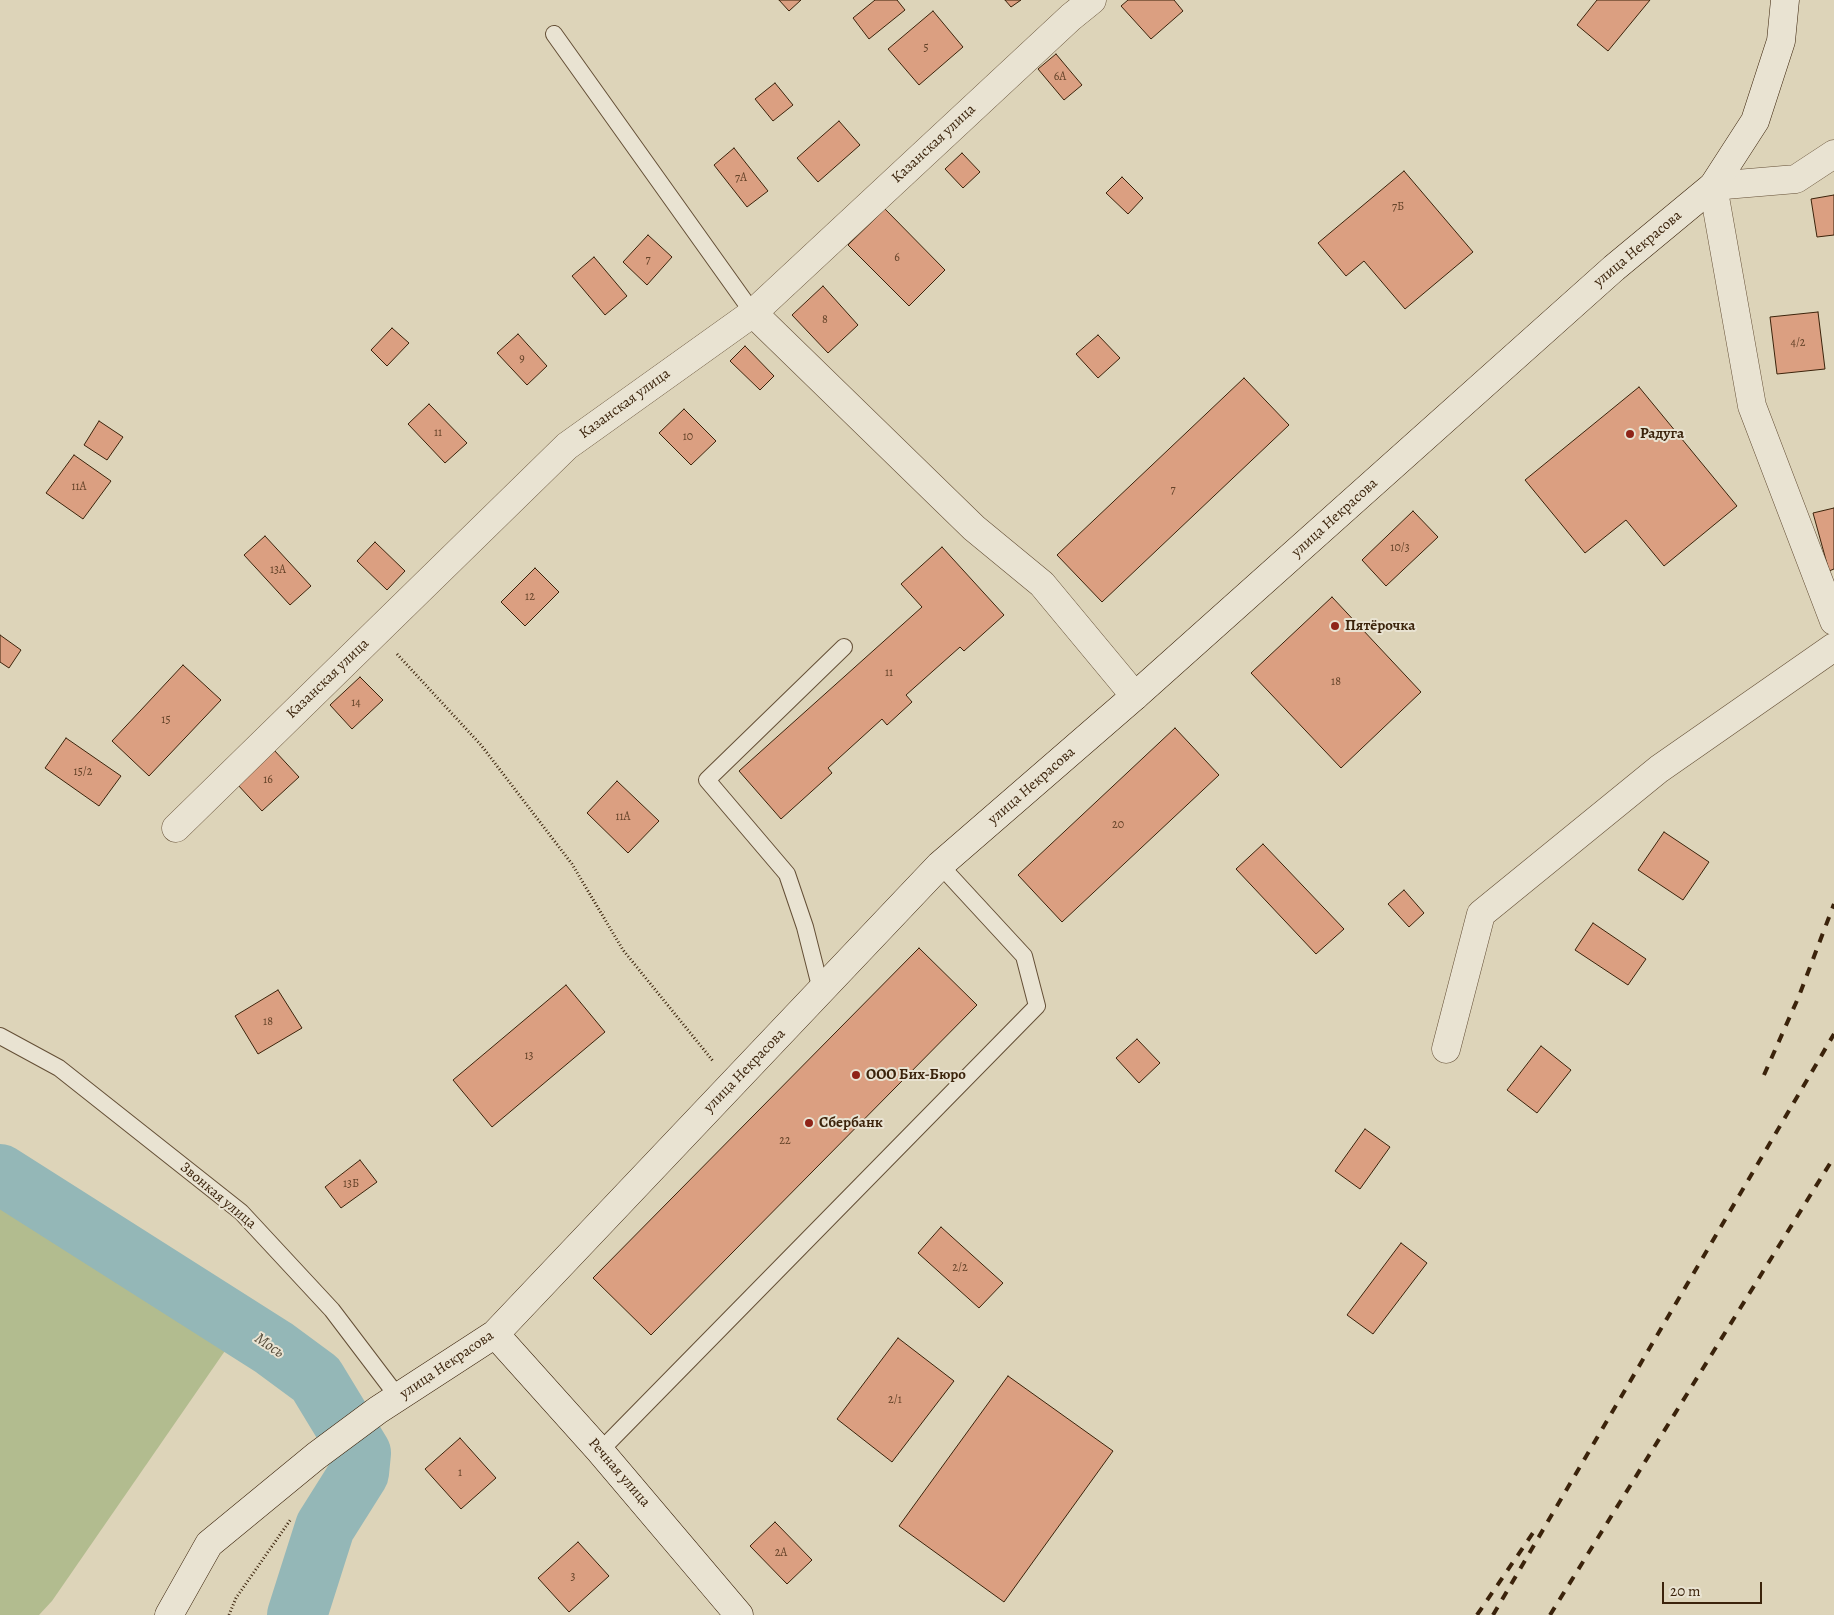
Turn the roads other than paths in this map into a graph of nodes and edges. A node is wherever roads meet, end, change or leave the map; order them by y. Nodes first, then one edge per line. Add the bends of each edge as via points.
1 (1092, 0) edge
2 (1785, 0) edge
3 (554, 34) dead end
4 (1834, 154) edge
5 (1714, 186) junction
6 (753, 313) junction
7 (1834, 621) edge
8 (844, 647) dead end
9 (1834, 647) edge
10 (1136, 696) junction
11 (176, 828) dead end
12 (940, 865) junction
13 (821, 990) junction
14 (0, 1036) edge
15 (1446, 1049) dead end
16 (495, 1334) junction
17 (388, 1404) junction
18 (600, 1451) junction
19 (169, 1615) edge
20 (739, 1615) edge

1 - 6 street, Казанская улица
2 - 5 street, улица Некрасова via 1781,42 1755,121
3 - 6 lane
4 - 5 street via 1796,179
5 - 7 street via 1737,334 1752,406
5 - 10 street, улица Некрасова via 1614,268
6 - 10 street via 974,528 1042,584
6 - 11 street, Казанская улица via 567,446
8 - 13 lane via 707,780 787,874
9 - 15 street via 1659,769 1481,914
10 - 12 street, улица Некрасова
12 - 13 street, улица Некрасова
12 - 18 lane via 1024,956 1037,1006
13 - 16 street, улица Некрасова
14 - 17 lane, Звонкая улица via 59,1068 241,1212 332,1310
16 - 17 street, улица Некрасова
16 - 18 street, Речная улица
17 - 19 street, улица Некрасова via 316,1456 209,1544
18 - 20 street, Речная улица

